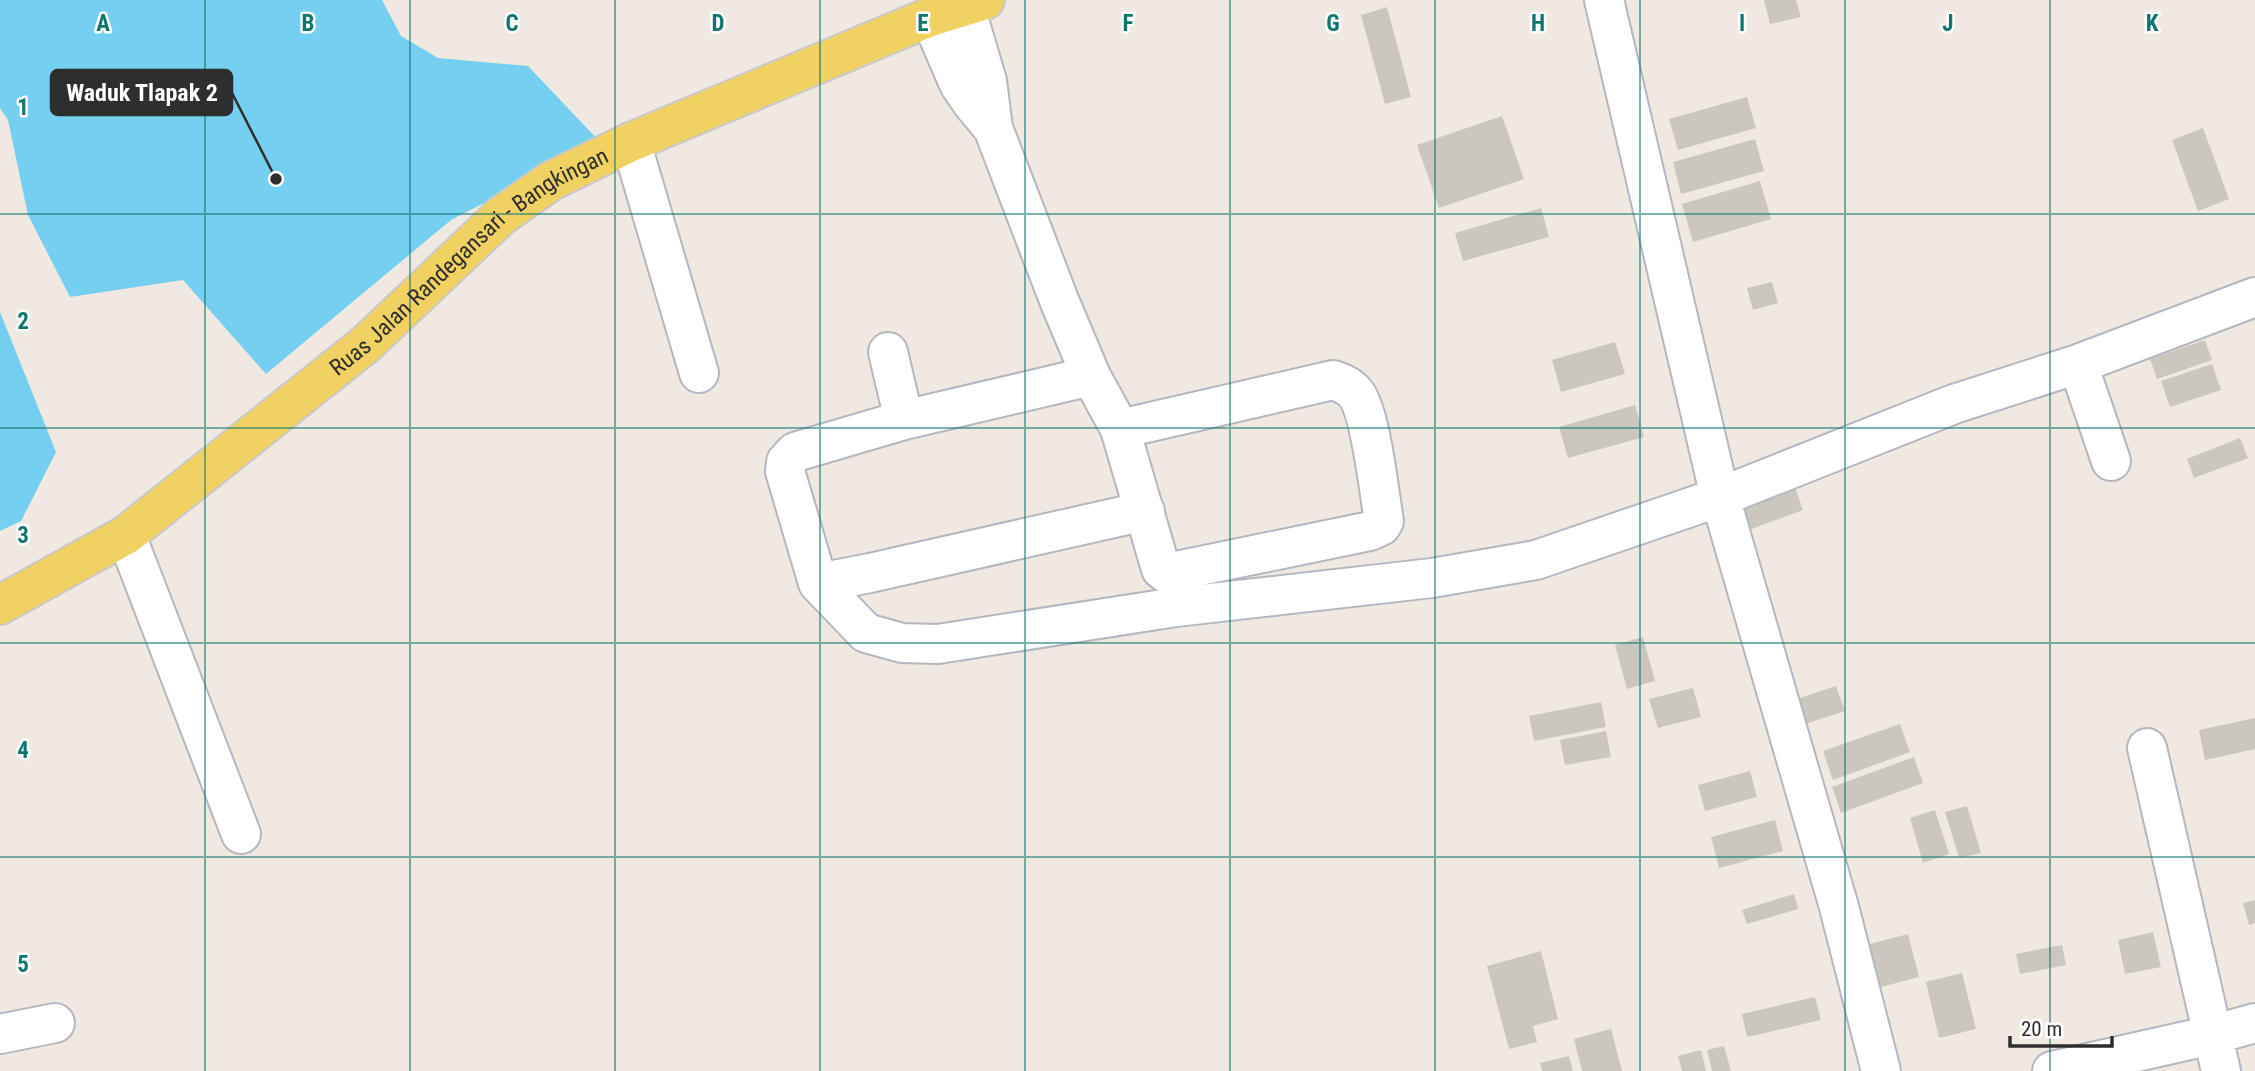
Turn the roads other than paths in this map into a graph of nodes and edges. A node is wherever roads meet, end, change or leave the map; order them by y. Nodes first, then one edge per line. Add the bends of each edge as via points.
1 (1604, 0) edge
2 (960, 8) edge
3 (632, 142) junction
4 (2255, 297) edge
5 (887, 352) dead end
6 (2078, 364) junction
7 (699, 373) dead end
8 (1091, 376) junction
9 (904, 420) junction
10 (1120, 429) junction
11 (2111, 461) dead end
12 (1720, 497) junction
13 (1145, 511) junction
14 (126, 535) junction
15 (818, 583) junction
16 (1171, 590) junction
17 (0, 605) edge
18 (2147, 748) dead end
19 (241, 834) dead end
20 (55, 1023) dead end
21 (2255, 1023) edge
22 (0, 1034) edge
23 (2216, 1053) edge
24 (1881, 1071) edge
25 (2052, 1071) edge

1 - 12 street
2 - 3 main road, Ruas Jalan Randegansari - Bangkingan
2 - 8 street via 959,84 993,128
3 - 7 street
3 - 14 main road, Ruas Jalan Randegansari - Bangkingan via 551,181 501,216 366,344
4 - 6 street
5 - 9 street
6 - 11 street
6 - 12 street via 1954,404
8 - 9 street
8 - 10 street
9 - 15 street via 795,453 786,462
10 - 13 street
10 - 16 street via 1333,380 1357,395 1365,412 1384,521 1381,526
12 - 16 street via 1536,560 1432,578
12 - 24 street via 1835,894
13 - 15 street
13 - 16 street
14 - 17 main road, Ruas Jalan Randegansari - Bangkingan
14 - 19 street
15 - 16 street via 866,633 902,643 938,644
18 - 23 street
20 - 22 street
21 - 23 street
23 - 25 street

